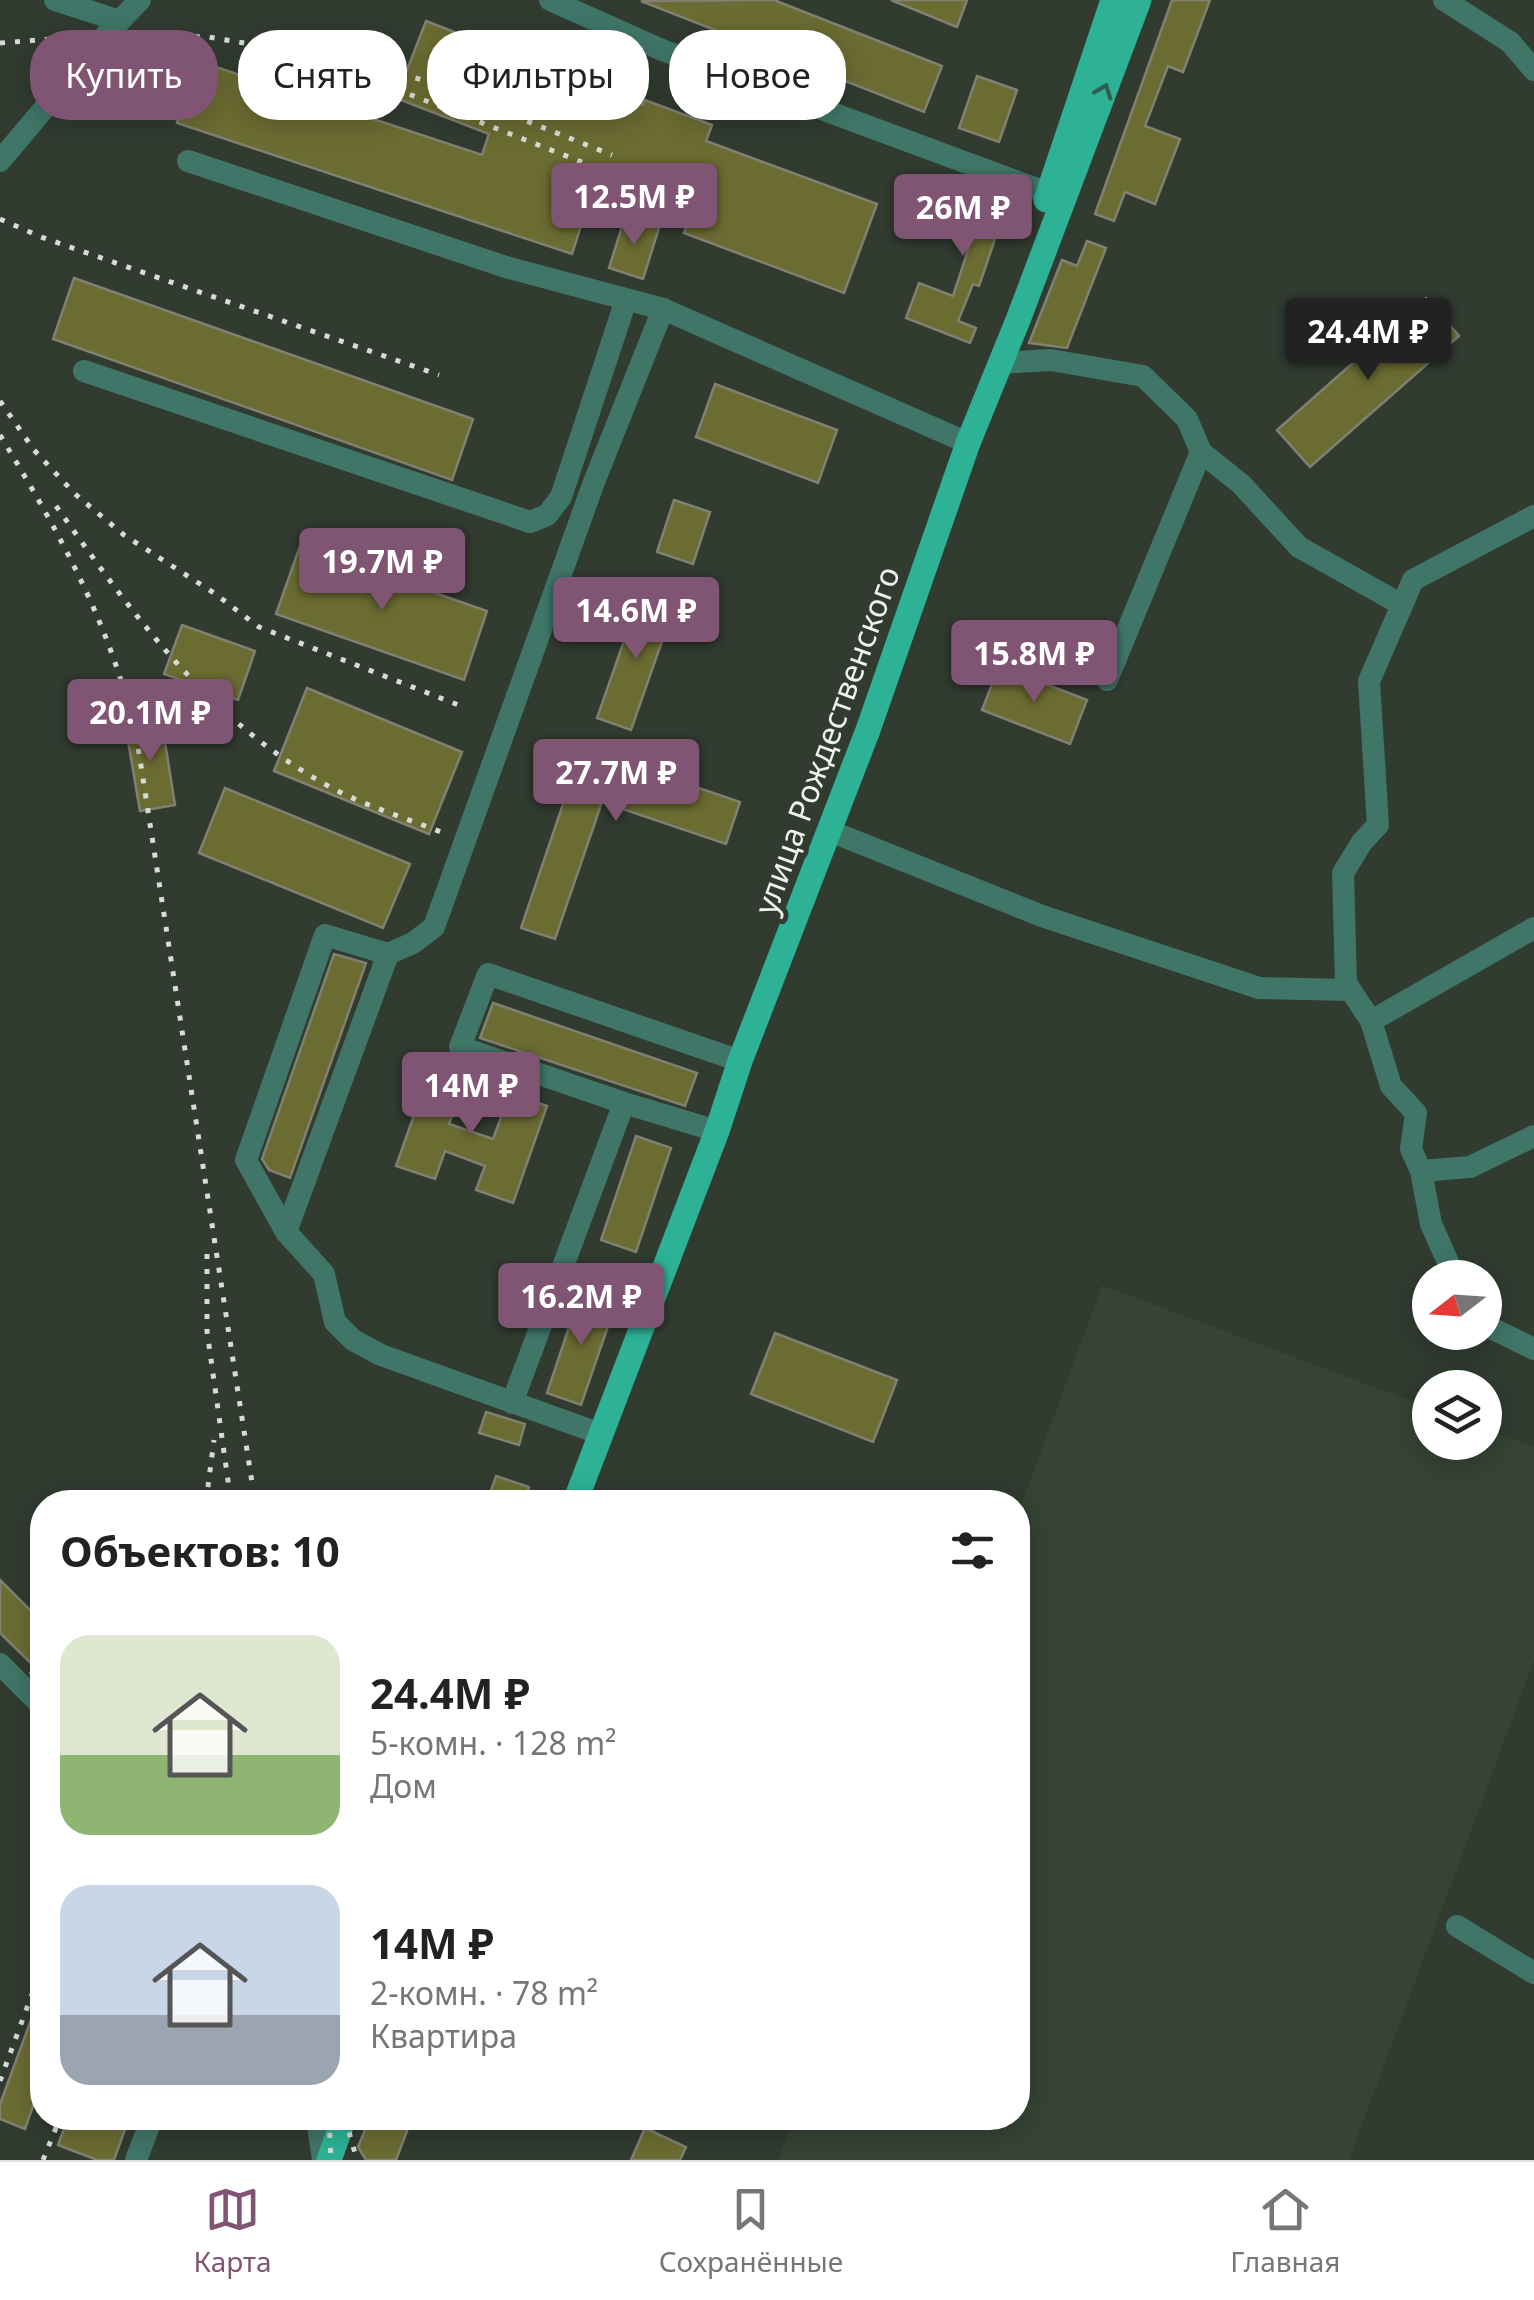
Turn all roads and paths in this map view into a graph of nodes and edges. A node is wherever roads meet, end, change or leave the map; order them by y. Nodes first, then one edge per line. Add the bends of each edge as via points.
1 (55, 0) edge
2 (140, 0) edge
3 (550, 0) edge
4 (1114, 0) edge
5 (1139, 0) edge
6 (1444, 0) edge
7 (120, 21) junction
8 (1534, 70) edge
9 (0, 160) edge
10 (188, 161) dead end
11 (1048, 193) junction
12 (626, 300) junction
13 (664, 309) junction
14 (1000, 363) junction
15 (84, 371) dead end
16 (968, 443) junction
17 (1201, 452) junction
18 (1534, 516) edge
19 (1402, 605) junction
20 (1107, 680) dead end
21 (830, 831) junction
22 (1534, 928) edge
23 (388, 954) junction
24 (1350, 990) junction
25 (1371, 1021) junction
26 (740, 1060) junction
27 (624, 1103) junction
28 (717, 1131) junction
29 (1534, 1136) edge
30 (1421, 1171) junction
31 (286, 1232) junction
32 (1447, 1260) edge
33 (1502, 1333) edge
34 (1534, 1349) edge
35 (512, 1403) junction
36 (601, 1434) junction
37 (580, 1490) edge
38 (0, 1664) edge
39 (30, 1694) edge
40 (1457, 1926) dead end
41 (1534, 1973) edge
42 (147, 2130) edge
43 (319, 2130) edge
44 (339, 2130) edge
45 (136, 2160) edge
46 (326, 2160) edge

1 - 7 street
2 - 7 street
3 - 11 street via 662,50
4 - 11 main road
14 -> 5 main road, улица Рождественского
6 - 8 street via 1510,42
7 - 9 street
10 - 12 street
11 - 16 main road
12 - 13 street
12 - 15 street via 561,497 547,515 530,522
13 - 16 street
13 - 23 street via 594,482 434,927
14 - 16 main road, улица Рождественского
14 - 17 street via 1051,360 1143,376 1187,419
16 - 21 main road, улица Рождественского
17 - 19 street via 1242,484 1299,547
17 - 20 street
18 - 19 street via 1412,580
19 - 24 street via 1369,681 1378,825 1343,873
21 - 24 street via 1042,916 1259,988
21 - 26 main road, улица Рождественского
22 - 25 street
23 - 31 street
23 - 31 street via 325,936 246,1160
24 - 25 street
25 - 30 street via 1391,1086 1416,1113 1411,1149
26 - 27 street via 488,974 460,1047
26 - 28 main road, улица Рождественского
27 - 28 street
27 - 35 street
28 - 36 main road, улица Рождественского
29 - 30 street via 1470,1166
30 - 32 street via 1431,1224
31 - 35 street via 324,1274 335,1322 353,1340
33 - 34 street
35 - 36 street
36 - 37 main road, улица Рождественского
38 - 39 street
40 - 41 street
42 - 45 street
43 - 46 street
44 - 46 main road

